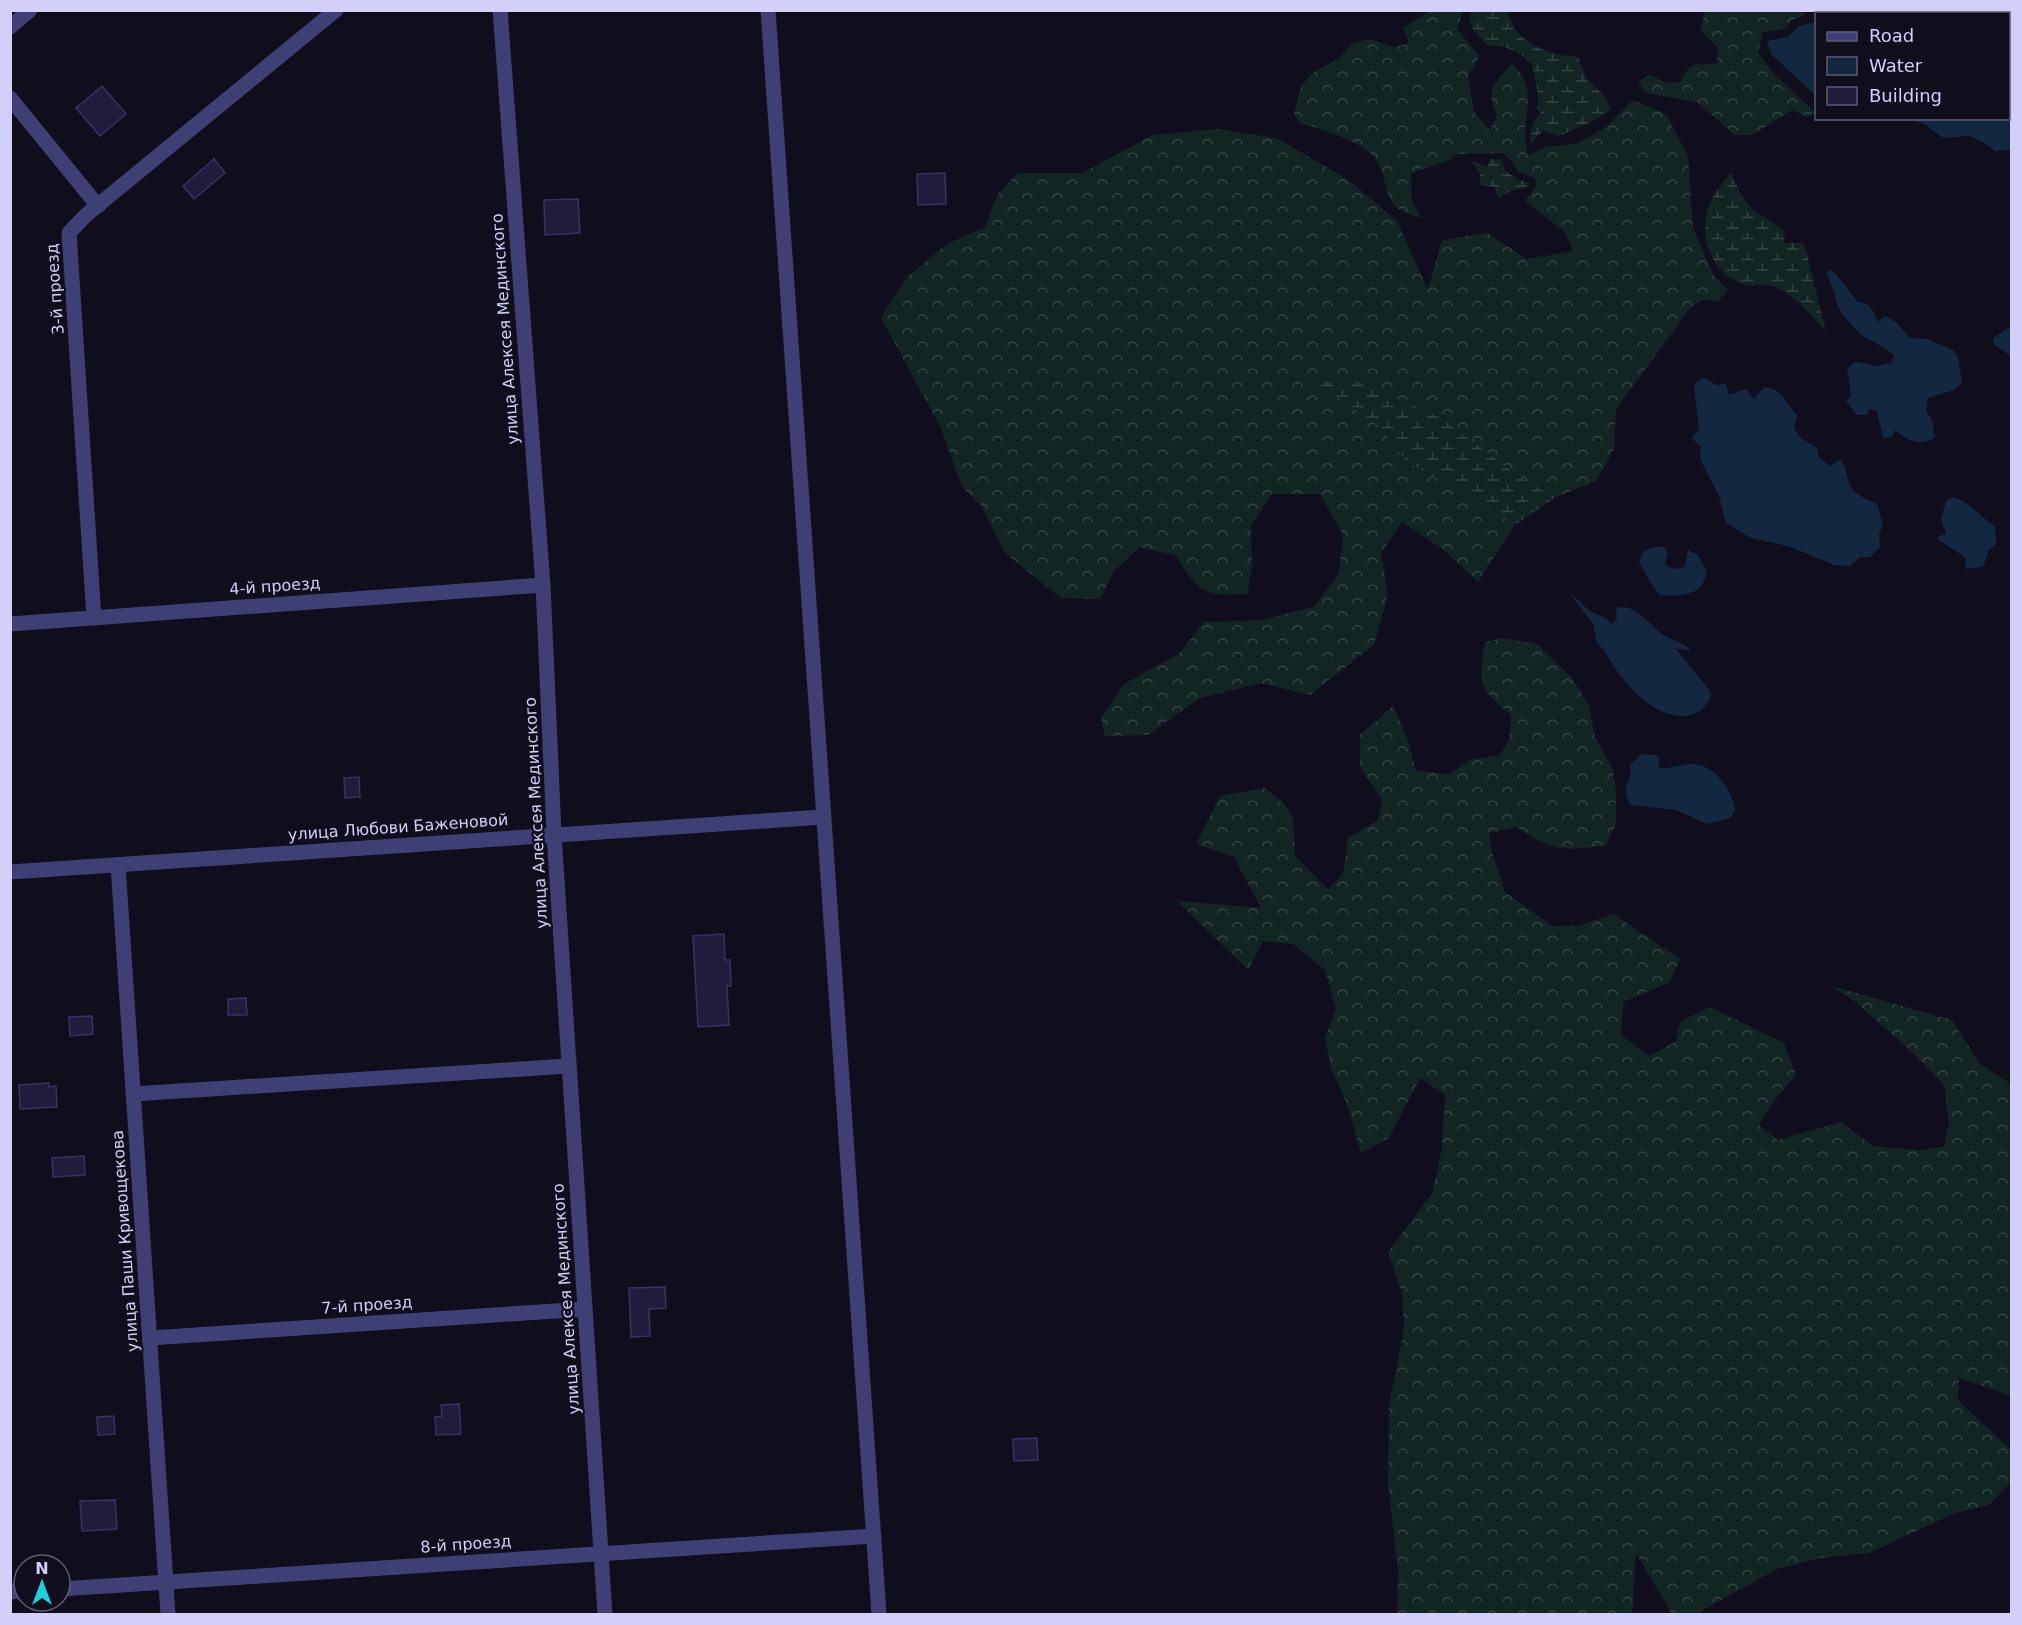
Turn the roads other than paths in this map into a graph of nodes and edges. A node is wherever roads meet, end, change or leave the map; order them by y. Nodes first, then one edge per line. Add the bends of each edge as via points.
1 (30, 10) edge
2 (336, 10) edge
3 (500, 10) edge
4 (768, 10) edge
5 (10, 27) edge
6 (10, 98) edge
7 (98, 206) junction
8 (543, 585) junction
9 (94, 618) junction
10 (10, 624) edge
11 (823, 817) junction
12 (554, 834) junction
13 (118, 865) junction
14 (10, 872) edge
15 (568, 1066) junction
16 (133, 1094) junction
17 (585, 1309) junction
18 (150, 1338) junction
19 (874, 1536) junction
20 (602, 1554) junction
21 (166, 1582) junction
22 (72, 1588) edge
23 (168, 1614) edge
24 (605, 1614) edge
25 (879, 1614) edge

1 - 5 street
2 - 7 street, 3-й проезд
3 - 8 street, улица Алексея Мединского
4 - 11 street
6 - 7 street
7 - 9 street, 3-й проезд via 69,233
8 - 9 street, 4-й проезд
8 - 12 street, улица Алексея Мединского
9 - 10 street, 4-й проезд
11 - 12 street, улица Любови Баженовой
11 - 19 street
12 - 13 street, улица Любови Баженовой
12 - 15 street, улица Алексея Мединского
13 - 14 street, улица Любови Баженовой
13 - 16 street, улица Паши Кривощекова
15 - 16 street
15 - 17 street, улица Алексея Мединского
16 - 18 street, улица Паши Кривощекова
17 - 18 street, 7-й проезд
17 - 20 street, улица Алексея Мединского
18 - 21 street, улица Паши Кривощекова
19 - 20 street, 8-й проезд
19 - 25 street
20 - 21 street, 8-й проезд
20 - 24 street, улица Алексея Мединского
21 - 22 street, 8-й проезд
21 - 23 street, улица Паши Кривощекова

